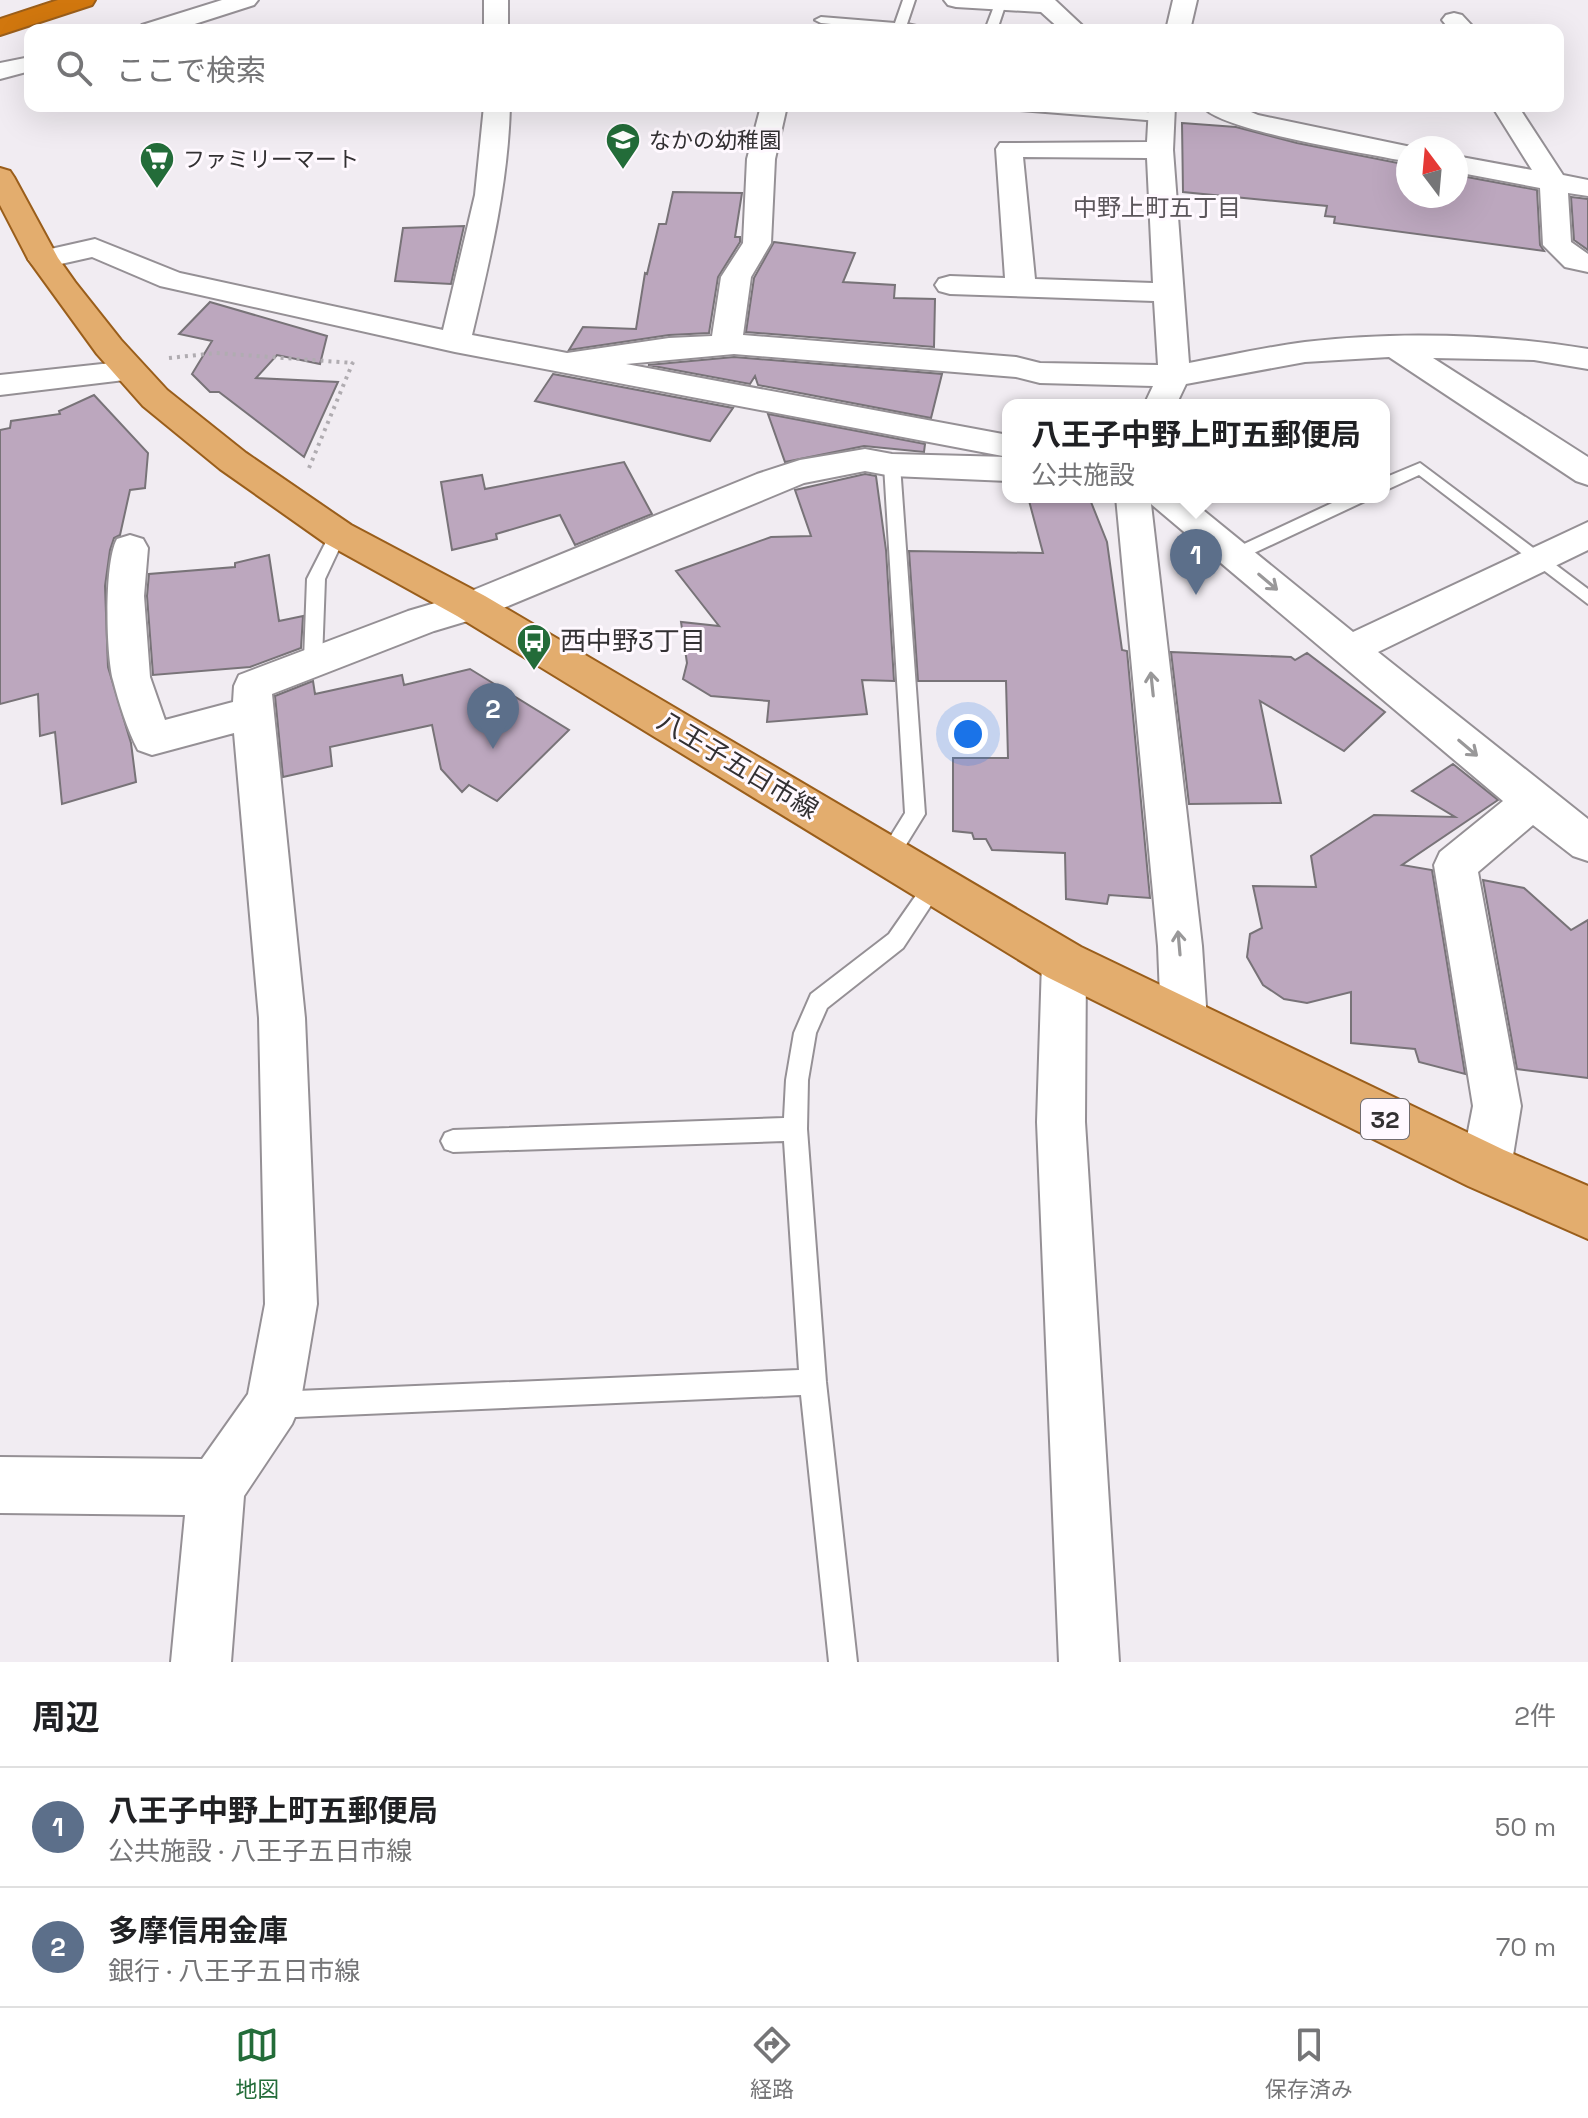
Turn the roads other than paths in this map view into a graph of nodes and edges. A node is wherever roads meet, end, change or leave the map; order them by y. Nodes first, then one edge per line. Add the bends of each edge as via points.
1 (17, 0) edge
2 (83, 0) edge
3 (246, 0) edge
4 (496, 0) edge
5 (909, 0) edge
6 (956, 0) edge
7 (1185, 0) edge
8 (1046, 2) edge
9 (1000, 3) junction
10 (0, 6) edge
11 (821, 20) dead end
12 (170, 24) edge
13 (496, 24) edge
14 (866, 24) edge
15 (901, 24) edge
16 (993, 24) edge
17 (1069, 24) edge
18 (1179, 24) edge
19 (0, 27) edge
20 (24, 65) edge
21 (0, 71) edge
22 (496, 112) edge
23 (773, 112) edge
24 (1161, 112) edge
25 (1229, 112) edge
26 (1509, 112) edge
27 (1160, 150) junction
28 (1396, 151) edge
29 (1468, 166) edge
30 (0, 177) edge
31 (1554, 182) junction
32 (1588, 188) edge
33 (43, 259) junction
34 (1588, 263) edge
35 (950, 285) dead end
36 (1021, 288) junction
37 (1168, 293) junction
38 (455, 342) junction
39 (726, 345) junction
40 (1395, 347) junction
41 (1588, 359) edge
42 (567, 363) junction
43 (130, 371) junction
44 (1174, 376) junction
45 (0, 385) edge
46 (1163, 399) edge
47 (1002, 445) edge
48 (892, 465) junction
49 (1002, 469) edge
50 (1588, 473) edge
51 (1390, 482) edge
52 (1134, 503) edge
53 (1171, 503) edge
54 (1346, 503) edge
55 (338, 534) junction
56 (1588, 535) edge
57 (130, 548) dead end
58 (1235, 555) junction
59 (1537, 560) junction
60 (1588, 598) edge
61 (471, 606) junction
62 (1349, 650) junction
63 (313, 660) junction
64 (252, 713) junction
65 (1532, 801) junction
66 (1588, 843) edge
67 (889, 855) junction
68 (935, 884) junction
69 (1064, 962) junction
70 (1184, 1021) junction
71 (795, 1129) junction
72 (453, 1141) dead end
73 (1486, 1168) junction
74 (1588, 1213) edge
75 (813, 1382) junction
76 (273, 1405) junction
77 (0, 1485) edge
78 (216, 1487) junction
79 (201, 1662) edge
80 (843, 1662) edge
81 (1089, 1662) edge

1 - 10 highway
2 - 19 highway
3 - 12 street
4 - 13 street
5 - 15 lane
6 - 9 street
7 - 18 street
8 - 9 street
8 - 17 street
9 - 16 lane
11 - 14 lane
20 - 21 street
22 - 38 street via 478,246
23 - 39 street via 761,159 757,243 736,277
24 - 27 street
25 - 28 street
26 - 31 street
27 - 36 street via 1009,149
27 - 37 street
29 - 31 street
30 - 33 main road, 八王子五日市線 / 32
31 - 32 street
31 - 34 street via 1557,245 1575,261
33 - 38 street via 95,248 171,280
33 - 43 main road, 八王子五日市線 / 32
35 - 36 street
36 - 37 street
37 - 44 street
38 - 42 street
39 - 42 street
39 - 44 street via 1040,373
40 - 41 street via 1534,350
40 - 44 street via 1305,352
40 - 50 street
42 - 47 street
43 - 45 street
43 - 55 main road, 八王子五日市線 / 32 via 174,416
44 - 46 street
48 - 49 street
48 - 61 street via 865,460 769,482
48 - 67 lane via 915,814
51 - 59 lane via 1420,468
70 -> 52 street
53 - 58 street
54 - 58 lane
55 - 61 main road, 八王子五日市線 / 32
55 - 63 lane via 316,579
56 - 59 street
57 - 64 street via 126,596 131,677 152,739
58 -> 62 street
59 - 60 lane
59 - 62 street
61 - 63 street
61 - 67 main road, 八王子五日市線 / 32
62 -> 65 street
63 - 64 street via 253,686
64 - 76 street via 282,1018 291,1304
65 - 66 street
65 - 73 street via 1455,865 1497,1106
67 - 68 main road, 八王子五日市線 / 32
68 - 69 main road, 八王子五日市線 / 32
68 - 71 lane via 896,941 819,1001 805,1033
69 - 70 main road, 八王子五日市線 / 32
69 - 81 street via 1061,1122
70 - 73 main road, 八王子五日市線 / 32
71 - 72 lane
71 - 75 lane
73 - 74 main road, 八王子五日市線 / 32
75 - 76 lane
75 - 80 lane
76 - 78 street
77 - 78 street
78 - 79 street

